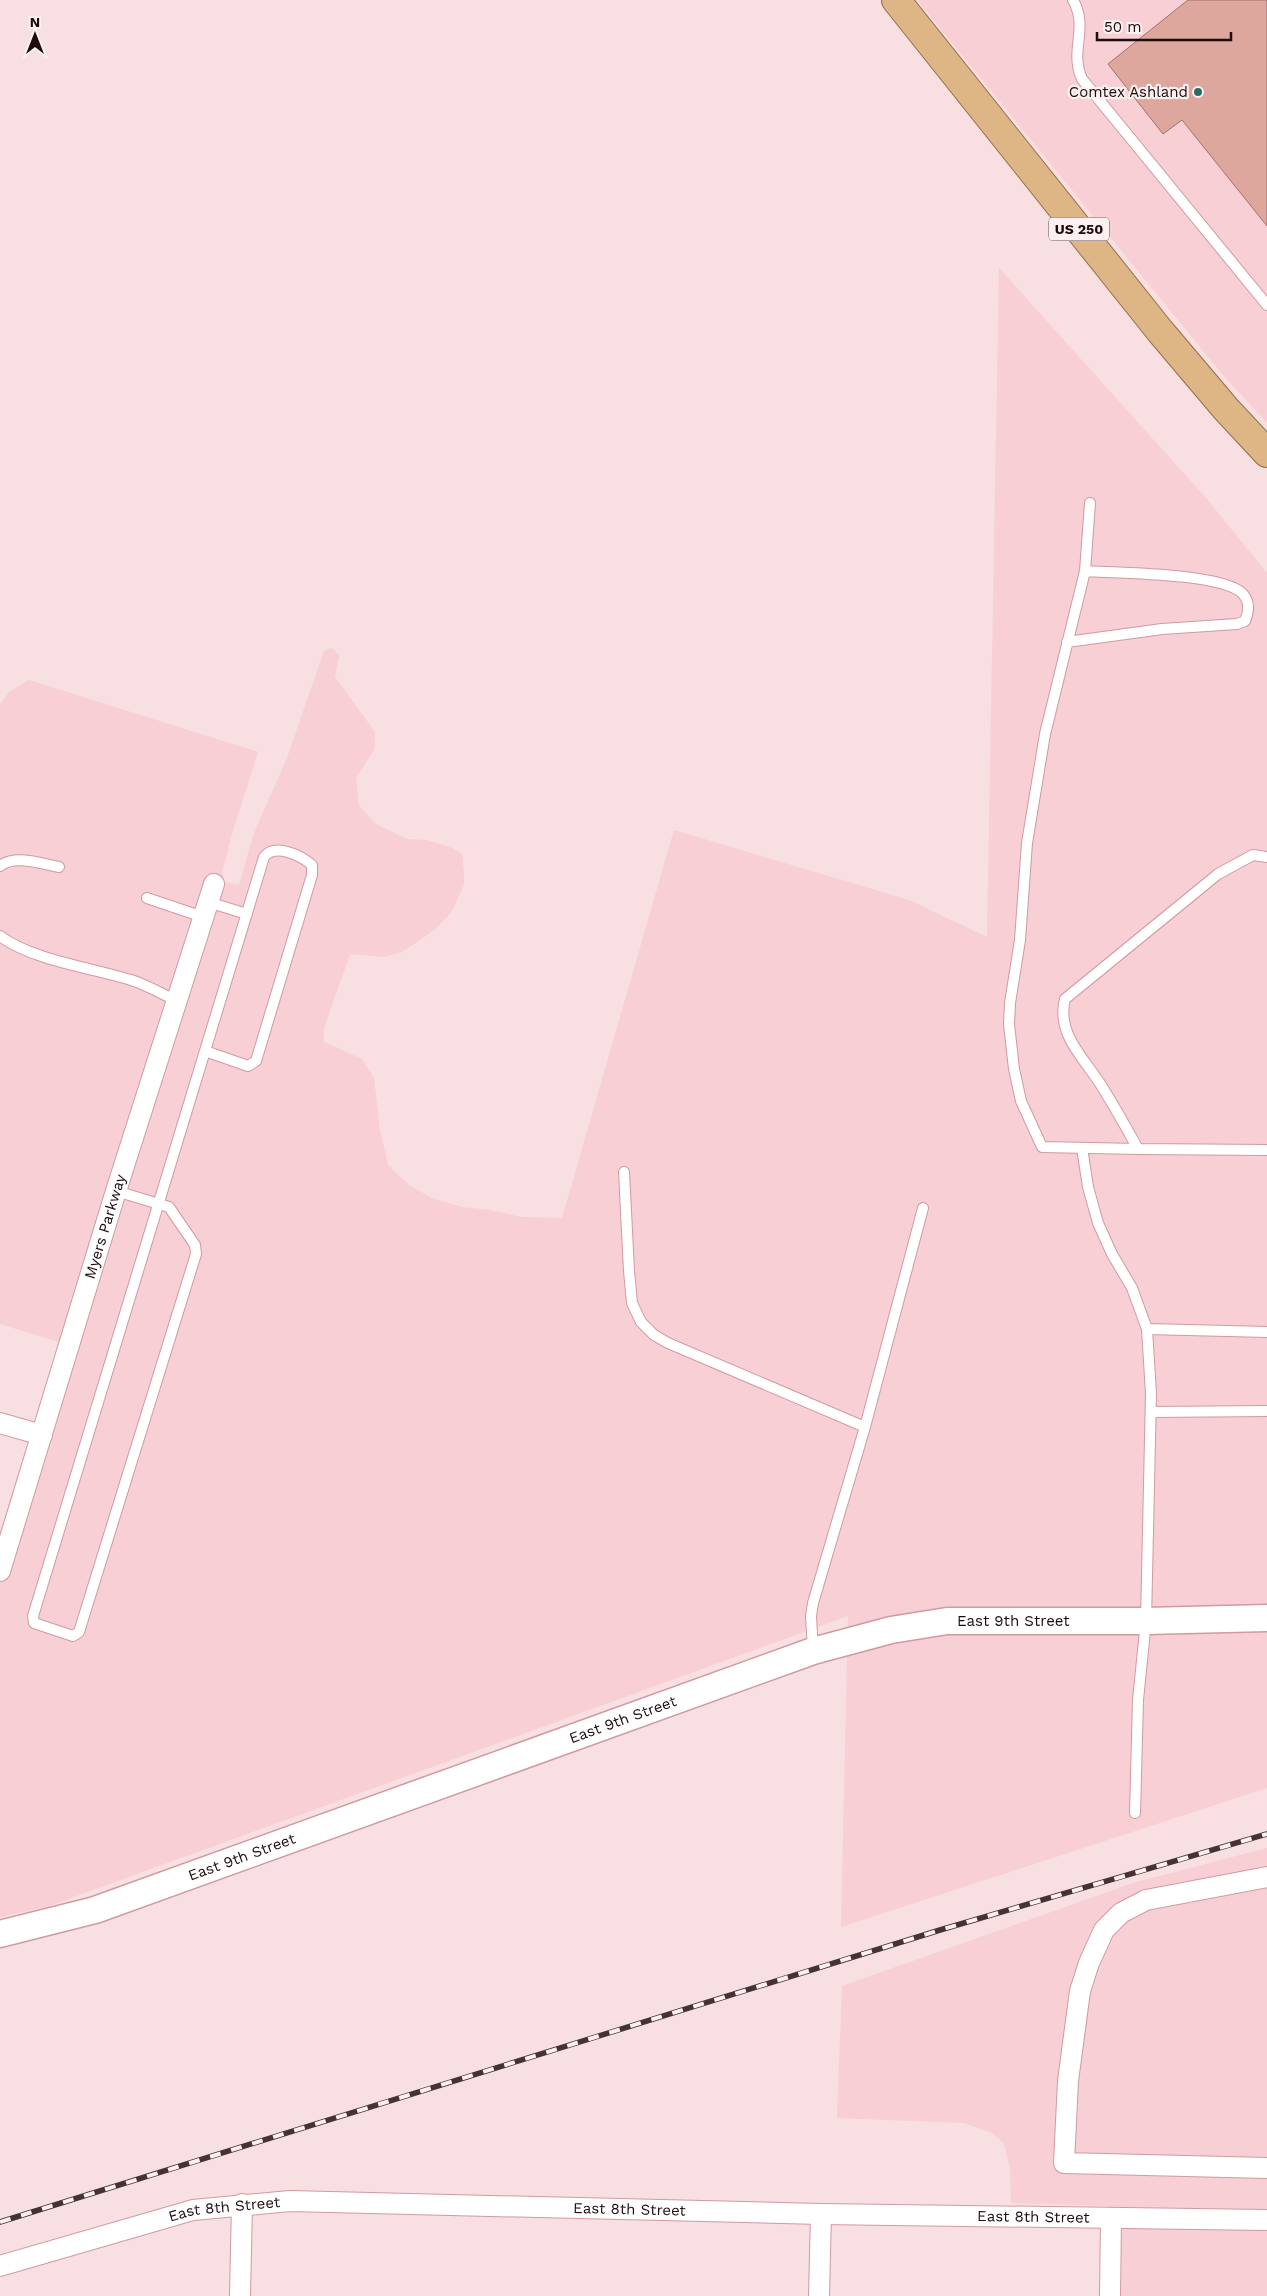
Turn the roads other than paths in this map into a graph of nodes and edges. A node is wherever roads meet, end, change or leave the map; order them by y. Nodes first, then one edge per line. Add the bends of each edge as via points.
1 (1073, 0) edge
2 (899, 1) edge
3 (1267, 304) edge
4 (1267, 453) edge
5 (1090, 503) dead end
6 (1085, 571) junction
7 (1067, 642) junction
8 (1267, 857) edge
9 (0, 866) edge
10 (59, 868) dead end
11 (147, 898) dead end
12 (209, 901) junction
13 (247, 914) junction
14 (0, 936) edge
15 (177, 1001) junction
16 (205, 1051) junction
17 (1082, 1148) junction
18 (1138, 1149) junction
19 (1267, 1150) edge
20 (624, 1172) dead end
21 (116, 1191) junction
22 (159, 1204) junction
23 (924, 1208) dead end
24 (1147, 1329) junction
25 (1267, 1332) edge
26 (1267, 1411) edge
27 (1151, 1412) junction
28 (0, 1423) edge
29 (865, 1427) junction
30 (42, 1435) junction
31 (0, 1571) edge
32 (1267, 1618) edge
33 (1146, 1621) junction
34 (813, 1651) junction
35 (1135, 1813) dead end
36 (1267, 1877) edge
37 (0, 1934) edge
38 (1267, 2168) edge
39 (242, 2204) junction
40 (821, 2214) junction
41 (1111, 2219) junction
42 (1267, 2220) edge
43 (0, 2266) edge
44 (240, 2296) edge
45 (819, 2296) edge
46 (1110, 2296) edge

1 - 3 lane via 1079,15 1076,59 1082,79
2 - 4 highway, US 250 via 1160,330
5 - 6 lane
6 - 7 lane
6 - 7 lane via 1218,582 1242,593 1249,612 1245,621 1237,624 1162,629
7 - 17 lane via 1045,734 1026,843 1020,940 1009,1024 1021,1101 1042,1147
8 - 18 lane via 1253,855 1218,874 1065,999 1062,1009 1064,1021 1074,1049 1100,1083
9 - 10 lane via 10,861 24,861
11 - 12 lane
12 - 13 lane
12 - 15 street, Myers Parkway
13 - 16 lane
13 - 16 lane via 268,851 276,849 312,864 312,875 256,1061 248,1066
14 - 15 lane via 36,953 133,981
15 - 21 street, Myers Parkway
16 - 22 lane
17 - 18 lane
17 - 24 lane via 1098,1223 1132,1288
18 - 19 lane
20 - 29 lane via 630,1294 636,1312 647,1328 668,1343
21 - 22 lane
21 - 30 street, Myers Parkway
22 - 22 lane via 174,1211 195,1245 196,1254 79,1632 73,1636 34,1624 33,1616
23 - 29 lane
24 - 25 lane
24 - 27 lane via 1151,1360
26 - 27 lane
27 - 33 lane
28 - 30 street
29 - 34 lane via 813,1603
30 - 31 street, Myers Parkway
32 - 33 street, East 9th Street
33 - 34 street, East 9th Street via 947,1621 891,1630
33 - 35 lane via 1138,1700
34 - 37 street, East 9th Street via 95,1910
36 - 38 street via 1146,1900 1121,1914 1104,1930 1088,1962 1080,1991 1068,2081 1064,2163
39 - 40 street, East 8th Street via 290,2200
39 - 43 street, East 8th Street via 193,2210
39 - 44 street
40 - 41 street, East 8th Street
40 - 45 street
41 - 42 street, East 8th Street
41 - 46 street

